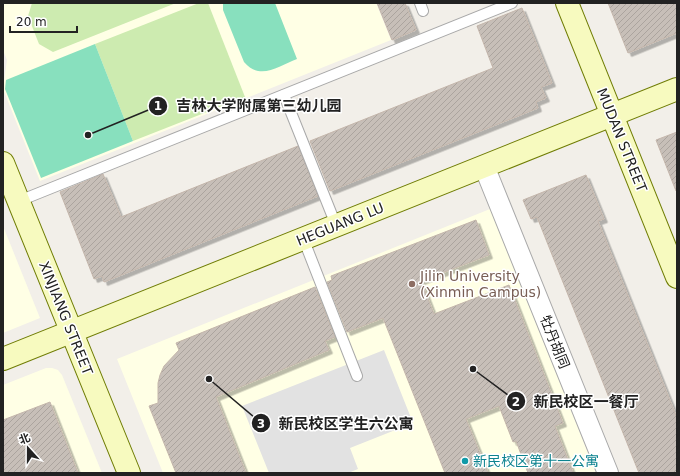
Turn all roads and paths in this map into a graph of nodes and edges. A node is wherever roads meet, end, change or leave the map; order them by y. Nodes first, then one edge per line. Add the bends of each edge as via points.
1 (512, 3) edge
2 (567, 3) edge
3 (677, 89) edge
4 (284, 95) junction
5 (612, 115) junction
6 (3, 163) edge
7 (484, 166) junction
8 (18, 202) junction
9 (336, 225) junction
10 (303, 238) junction
11 (677, 277) edge
12 (71, 331) junction
13 (3, 359) edge
14 (357, 376) dead end
15 (128, 473) edge
16 (608, 473) edge

1 - 4 lane
2 - 5 street, MUDAN STREET
3 - 5 street, HEGUANG LU
4 - 8 lane
4 - 9 lane
5 - 7 street, HEGUANG LU
5 - 11 street, MUDAN STREET
6 - 8 street, XINJIANG STREET
7 - 9 street, HEGUANG LU
7 - 16 street, 牡丹胡同
8 - 12 street, XINJIANG STREET
9 - 10 street, HEGUANG LU
10 - 12 street, HEGUANG LU
10 - 14 lane
12 - 13 street, HEGUANG LU
12 - 15 street, XINJIANG STREET

